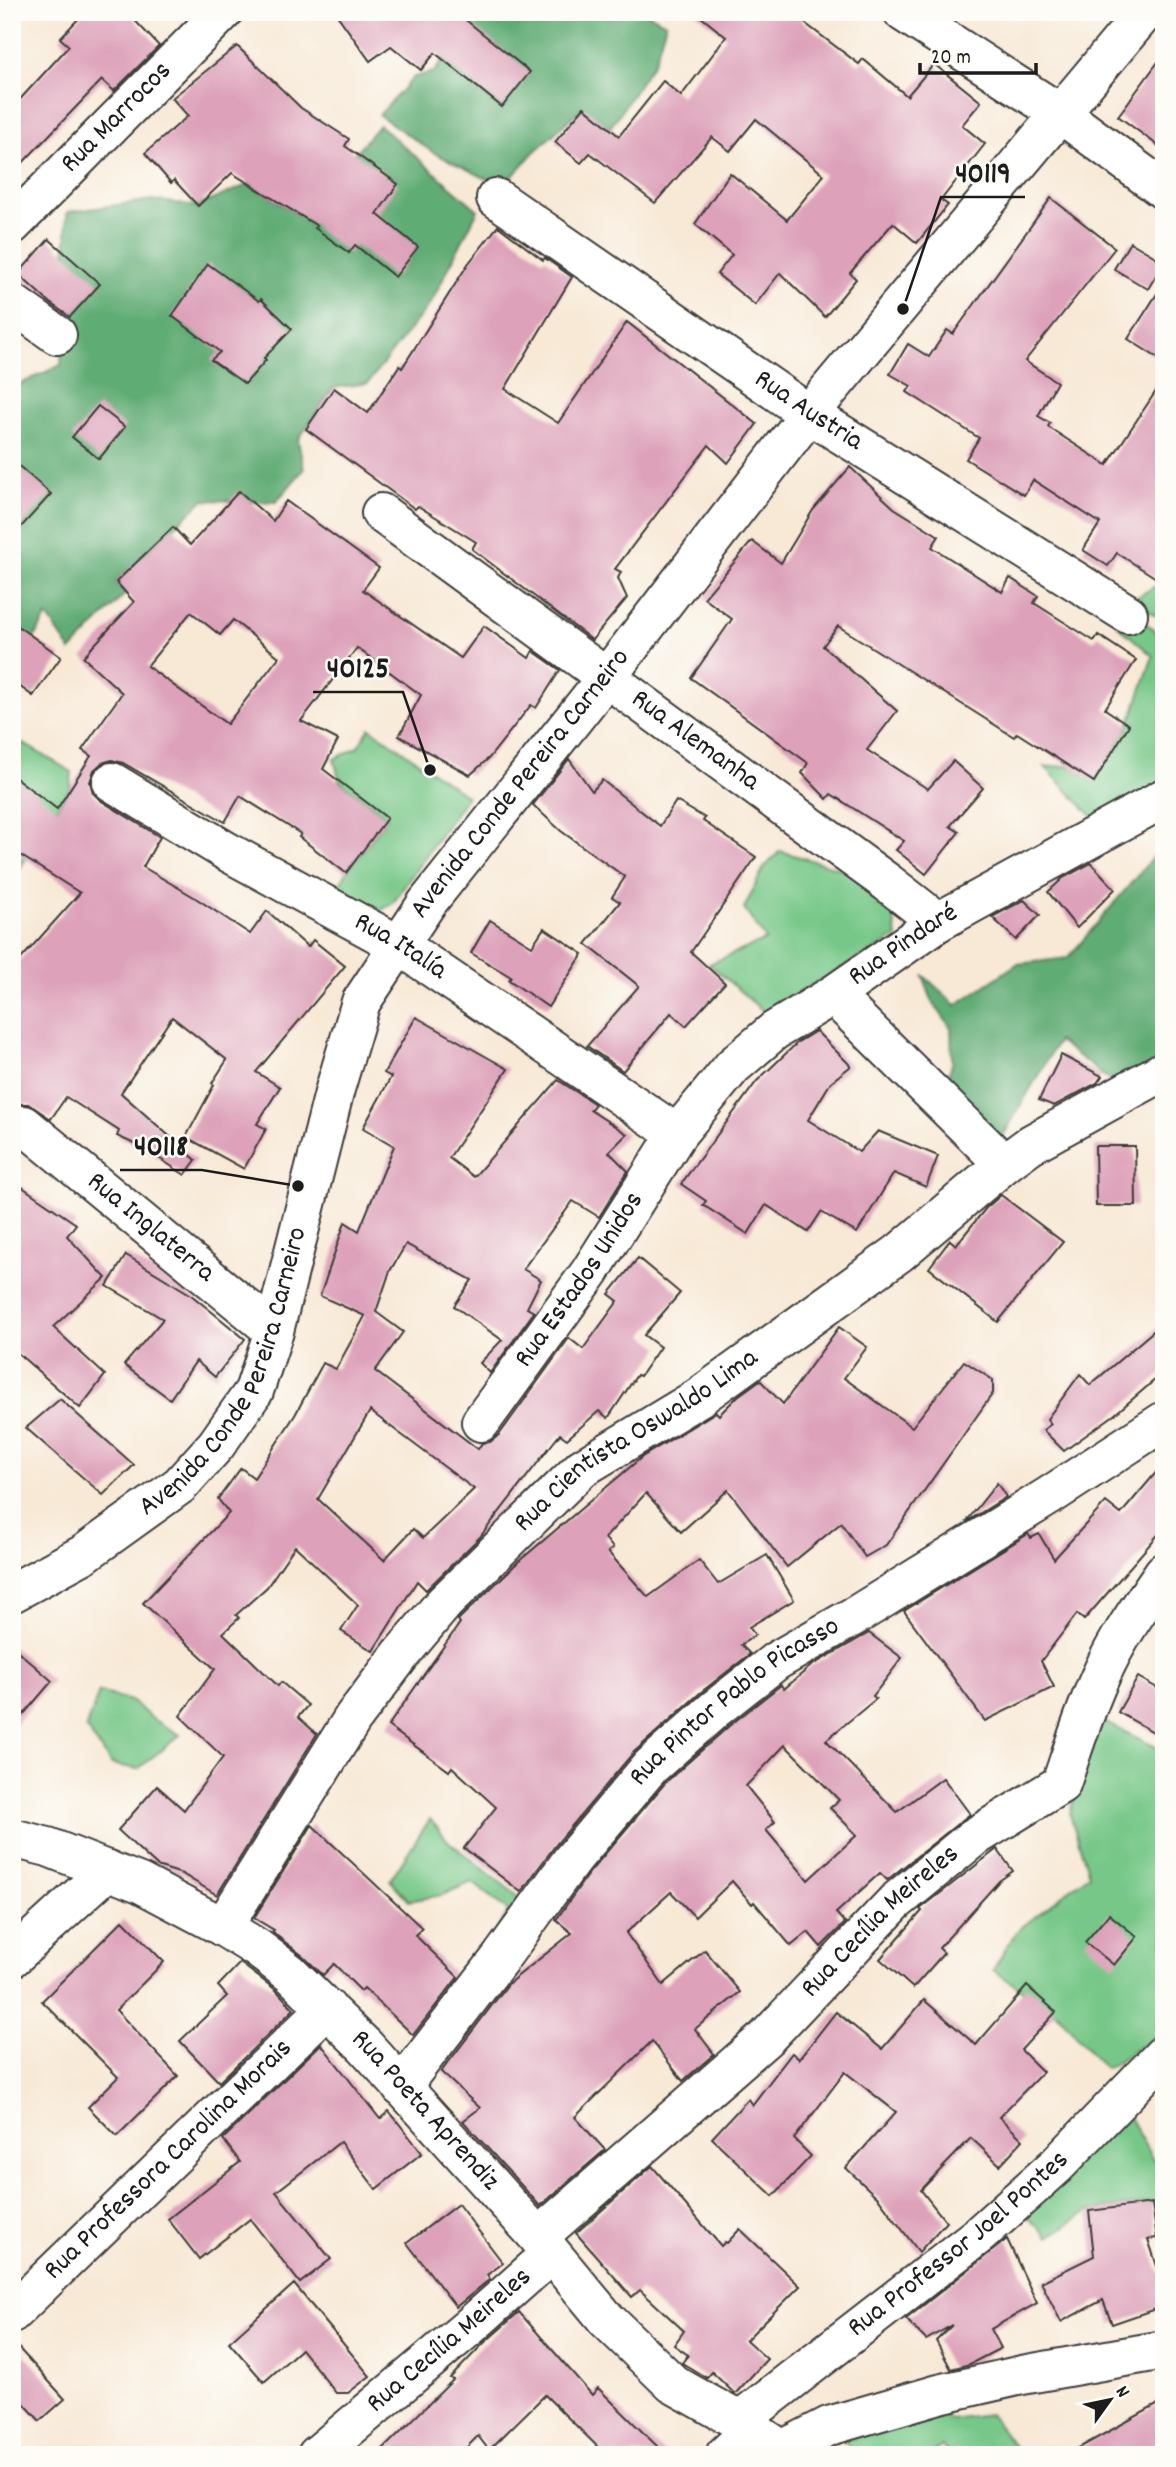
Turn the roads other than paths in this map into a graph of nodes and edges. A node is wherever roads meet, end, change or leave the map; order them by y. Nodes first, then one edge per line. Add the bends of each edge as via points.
1 (223, 12) edge
2 (903, 12) edge
3 (1145, 12) edge
4 (1061, 114) junction
5 (1164, 190) edge
6 (496, 198) dead end
7 (12, 225) edge
8 (12, 303) edge
9 (57, 335) dead end
10 (809, 414) junction
11 (381, 513) dead end
12 (1128, 614) dead end
13 (606, 678) junction
14 (112, 782) dead end
15 (1164, 798) edge
16 (938, 922) junction
17 (399, 945) junction
18 (833, 995) junction
19 (1164, 1071) edge
20 (24, 1125) dead end
21 (677, 1135) junction
22 (1004, 1164) junction
23 (274, 1331) junction
24 (1164, 1421) edge
25 (481, 1422) dead end
26 (1164, 1572) edge
27 (12, 1592) edge
28 (12, 1838) edge
29 (108, 1870) junction
30 (223, 1927) junction
31 (12, 1958) edge
32 (327, 2008) junction
33 (1164, 2054) edge
34 (401, 2087) junction
35 (544, 2246) junction
36 (12, 2313) edge
37 (1164, 2350) edge
38 (757, 2442) edge
39 (317, 2455) edge

1 - 7 street, Rua Marrocos
2 - 4 street
3 - 4 street, Avenida Conde Pereira Carneiro
4 - 5 street
4 - 10 street, Avenida Conde Pereira Carneiro
6 - 10 street, Rua Austria
8 - 9 street
10 - 12 street, Rua Austria
10 - 13 street, Avenida Conde Pereira Carneiro
11 - 13 street, Rua Alemanha
13 - 16 street, Rua Alemanha
13 - 17 street, Avenida Conde Pereira Carneiro via 468,850
14 - 17 street, Rua Italía via 226,851
15 - 16 street, Rua Pindaré
16 - 18 street, Rua Pindaré
17 - 21 street, Rua Italía
17 - 23 street, Avenida Conde Pereira Carneiro via 361,1002
18 - 21 street, Rua Pindaré via 774,1031 733,1066
18 - 22 street
19 - 22 street, Rua Cientista Oswaldo Lima via 1031,1144
20 - 23 street, Rua Inglaterra
21 - 25 street, Rua Estados Unidos via 590,1272
22 - 30 street, Rua Cientista Oswaldo Lima via 899,1253 698,1398 572,1477 444,1603 402,1653 353,1718
23 - 27 street, Avenida Conde Pereira Carneiro via 254,1391 216,1445 180,1485 84,1554
24 - 34 street, Rua Pintor Pablo Picasso via 776,1661 715,1709 650,1766 571,1861
26 - 35 street, Rua Cecília Meireles via 1103,1670 1061,1784 973,1838 895,1902 767,2037
28 - 29 street, Rua Poeta Aprendiz
29 - 30 street, Rua Poeta Aprendiz
29 - 31 street
30 - 32 street, Rua Poeta Aprendiz via 290,1973
32 - 34 street, Rua Poeta Aprendiz
32 - 36 street, Rua Professora Carolina Morais
33 - 38 street, Rua Professor Joel Pontes via 1057,2165 980,2234 869,2318
34 - 35 street, Rua Poeta Aprendiz
35 - 38 street, Rua Poeta Aprendiz via 607,2320 673,2384
35 - 39 street, Rua Cecília Meireles via 469,2327
37 - 38 street via 1022,2375

